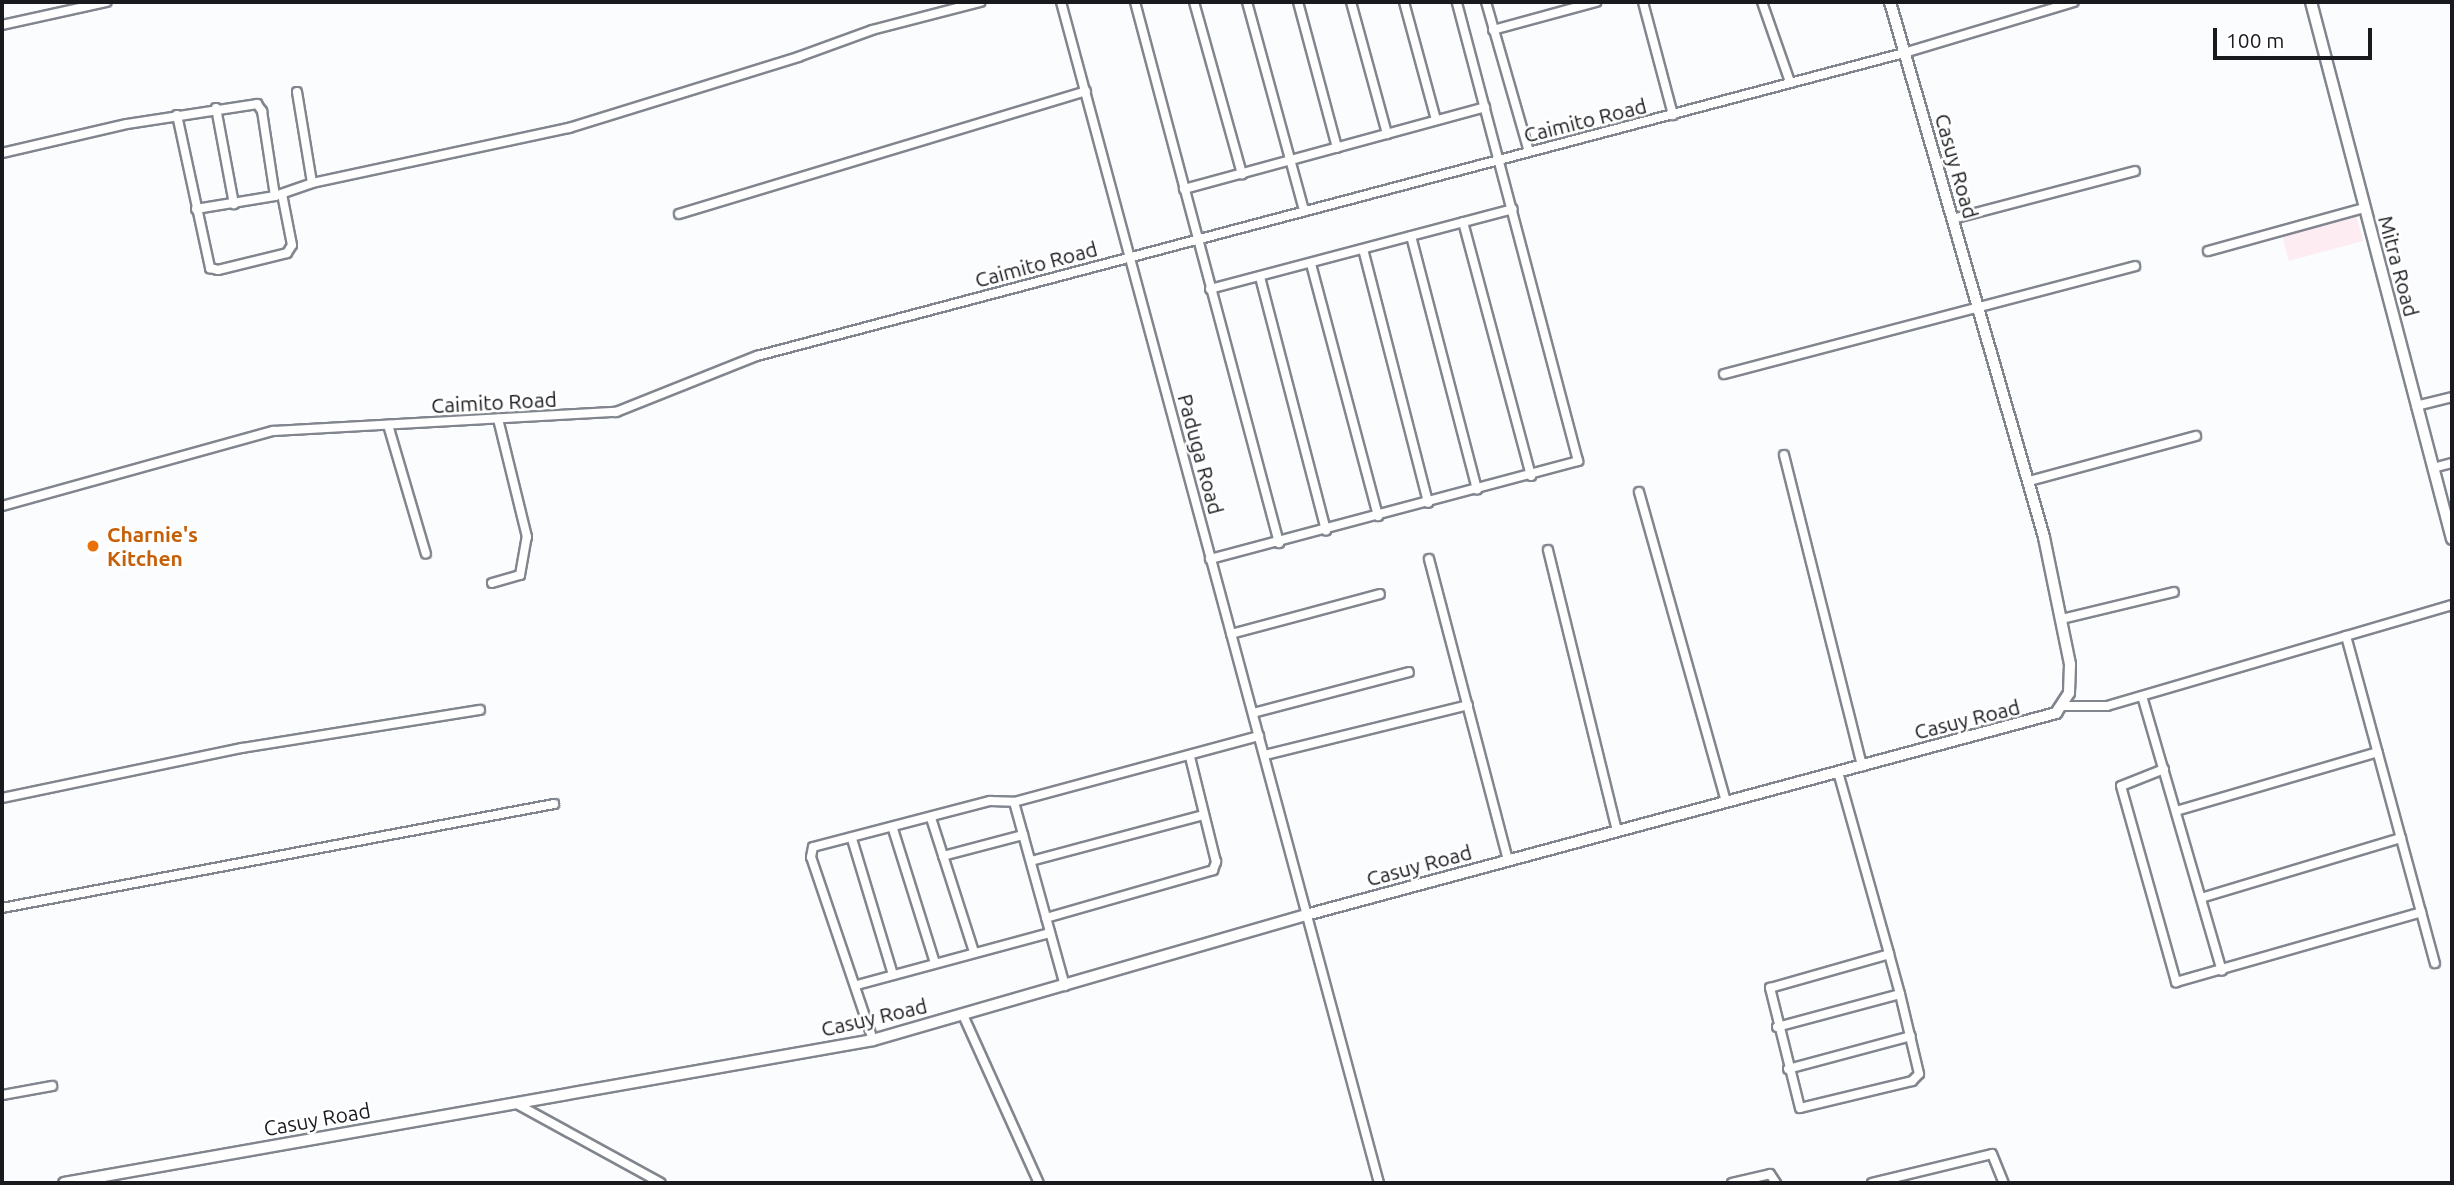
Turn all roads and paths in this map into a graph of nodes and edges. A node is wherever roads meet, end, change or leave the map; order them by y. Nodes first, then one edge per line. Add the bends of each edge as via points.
1 (107, 2) edge
2 (980, 2) edge
3 (1061, 2) edge
4 (1135, 2) edge
5 (1194, 2) edge
6 (1247, 2) edge
7 (1297, 2) edge
8 (1351, 2) edge
9 (1404, 2) edge
10 (1457, 2) edge
11 (1486, 2) edge
12 (1596, 2) edge
13 (1643, 2) edge
14 (1762, 2) edge
15 (1889, 2) edge
16 (2074, 2) edge
17 (2311, 2) edge
18 (2, 25) edge
19 (1493, 30) junction
20 (1904, 53) junction
21 (1790, 82) junction
22 (1086, 91) junction
23 (297, 92) dead end
24 (1485, 107) junction
25 (216, 108) junction
26 (1673, 115) junction
27 (177, 116) junction
28 (1436, 120) junction
29 (1387, 134) junction
30 (1337, 148) junction
31 (1529, 152) junction
32 (2, 153) edge
33 (1501, 159) junction
34 (1290, 162) junction
35 (2135, 171) dead end
36 (1242, 174) junction
37 (312, 183) junction
38 (1184, 189) junction
39 (279, 195) junction
40 (234, 204) junction
41 (2364, 208) junction
42 (196, 209) junction
43 (1513, 209) junction
44 (1304, 211) junction
45 (679, 214) dead end
46 (1952, 219) junction
47 (1463, 222) junction
48 (1411, 236) junction
49 (1198, 238) junction
50 (1363, 249) junction
51 (2208, 251) dead end
52 (1131, 257) junction
53 (1311, 264) junction
54 (2135, 266) dead end
55 (1260, 277) junction
56 (1210, 289) junction
57 (1977, 306) junction
58 (1724, 374) dead end
59 (2452, 397) edge
60 (2416, 406) junction
61 (498, 419) junction
62 (388, 425) junction
63 (2196, 436) dead end
64 (1784, 455) dead end
65 (2452, 463) edge
66 (2433, 468) junction
67 (1531, 477) junction
68 (2029, 481) junction
69 (1477, 490) junction
70 (1639, 492) dead end
71 (1428, 503) junction
72 (2, 506) edge
73 (1378, 516) junction
74 (1326, 531) junction
75 (2452, 534) edge
76 (1279, 543) junction
77 (1548, 550) dead end
78 (426, 554) dead end
79 (1210, 559) junction
80 (1429, 559) dead end
81 (492, 583) dead end
82 (2174, 592) dead end
83 (1380, 594) dead end
84 (2452, 606) edge
85 (2062, 619) junction
86 (1231, 634) junction
87 (2346, 636) junction
88 (1409, 672) dead end
89 (2142, 696) junction
90 (1468, 705) junction
91 (2063, 706) junction
92 (480, 710) dead end
93 (1253, 713) junction
94 (1259, 736) junction
95 (2378, 752) junction
96 (1265, 755) junction
97 (1190, 757) junction
98 (1862, 766) junction
99 (2164, 769) junction
100 (1838, 772) junction
101 (2, 798) edge
102 (1013, 802) junction
103 (1726, 802) junction
104 (554, 804) dead end
105 (2176, 811) junction
106 (1204, 815) junction
107 (931, 818) junction
108 (893, 828) junction
109 (1617, 831) junction
110 (1023, 835) junction
111 (2401, 838) junction
112 (852, 839) junction
113 (943, 856) junction
114 (1031, 861) junction
115 (1508, 861) junction
116 (2201, 898) junction
117 (2, 908) edge
118 (2421, 912) junction
119 (1306, 915) junction
120 (1046, 918) junction
121 (1050, 933) junction
122 (974, 951) junction
123 (1889, 954) junction
124 (935, 963) junction
125 (2435, 963) dead end
126 (2222, 971) junction
127 (894, 975) junction
128 (857, 985) junction
129 (1065, 986) junction
130 (1900, 994) junction
131 (963, 1015) junction
132 (1777, 1027) junction
133 (1911, 1037) junction
134 (873, 1040) junction
135 (1788, 1069) junction
136 (52, 1086) dead end
137 (2, 1095) edge
138 (515, 1104) junction
139 (64, 1183) edge
140 (662, 1183) edge
141 (1039, 1183) edge
142 (1379, 1183) edge
143 (1732, 1183) edge
144 (1776, 1183) edge
145 (1872, 1183) edge
146 (2004, 1183) edge

1 - 18 street
2 - 37 street via 872,30 569,128
3 - 22 street, Paduga Road
4 - 38 street
5 - 36 street
6 - 34 street
7 - 30 street
8 - 29 street
9 - 28 street
10 - 24 street
11 - 19 street
12 - 19 street
13 - 26 street
14 - 21 street
15 - 20 street, Casuy Road
16 - 20 street, Caimito Road
17 - 41 street, Mitra Road
19 - 31 street
20 - 21 street, Caimito Road
20 - 46 street, Casuy Road
21 - 26 street, Caimito Road
22 - 45 street
22 - 52 street, Paduga Road
23 - 37 street
24 - 28 street
24 - 33 street
25 - 27 street
25 - 39 street via 251,103 260,107
25 - 40 street
26 - 31 street, Caimito Road
27 - 32 street
27 - 42 street
28 - 29 street
29 - 30 street
30 - 34 street
31 - 33 street, Caimito Road
33 - 43 street
33 - 44 street, Caimito Road
34 - 36 street
34 - 44 street
35 - 46 street
36 - 38 street
37 - 39 street
38 - 49 street
39 - 40 street
39 - 42 street via 292,245 287,253 218,270 207,265
40 - 42 street
41 - 51 street
41 - 60 street, Mitra Road
43 - 47 street
43 - 67 street via 1579,457 1574,464
44 - 49 street, Caimito Road
46 - 57 street, Casuy Road
47 - 48 street
47 - 67 street
48 - 50 street
48 - 69 street
49 - 52 street, Caimito Road
49 - 56 street
50 - 53 street
50 - 71 street
52 - 61 street, Caimito Road via 757,356 626,409
52 - 79 street, Paduga Road
53 - 55 street
53 - 73 street
54 - 57 street
55 - 56 street
55 - 74 street
56 - 76 street
57 - 58 street
57 - 68 street, Casuy Road
59 - 60 street
60 - 66 street, Mitra Road
61 - 62 street, Caimito Road
61 - 81 street via 527,537 520,575
62 - 72 street, Caimito Road via 262,433
62 - 78 street
63 - 68 street
64 - 98 street
65 - 66 street
66 - 75 street, Mitra Road
67 - 69 street
68 - 85 street, Casuy Road
69 - 71 street
70 - 103 street
71 - 73 street
73 - 74 street
74 - 76 street
76 - 79 street
77 - 109 street
79 - 86 street, Paduga Road
80 - 90 street
82 - 85 street
83 - 86 street
84 - 87 street
85 - 91 street, Casuy Road via 2071,674
86 - 93 street, Paduga Road
87 - 89 street
87 - 95 street
88 - 93 street
89 - 91 street via 2099,708
89 - 99 street
90 - 96 street
90 - 115 street
91 - 98 street, Casuy Road via 2033,722
92 - 101 street via 242,748
93 - 94 street, Paduga Road
94 - 96 street, Paduga Road
94 - 97 street
95 - 105 street
95 - 111 street
96 - 119 street, Paduga Road
97 - 102 street
97 - 106 street
98 - 100 street, Casuy Road
99 - 105 street
99 - 126 street via 2127,780 2122,790 2175,980 2183,983
100 - 103 street, Casuy Road
100 - 123 street
102 - 107 street via 996,800
102 - 110 street
103 - 109 street, Casuy Road
104 - 117 street
105 - 116 street
106 - 114 street
106 - 120 street via 1216,862 1213,870
107 - 108 street
107 - 113 street
108 - 112 street
108 - 124 street
109 - 115 street, Casuy Road
110 - 113 street
110 - 114 street
111 - 116 street
111 - 118 street
112 - 127 street
112 - 128 street via 813,847 810,853
113 - 122 street
114 - 120 street
115 - 119 street, Casuy Road
116 - 126 street
118 - 125 street
118 - 126 street
119 - 129 street, Casuy Road
119 - 142 street, Paduga Road
120 - 121 street
121 - 122 street
121 - 129 street
122 - 124 street
123 - 130 street
123 - 132 street via 1772,985 1769,992
124 - 127 street
127 - 128 street
128 - 134 street
129 - 131 street, Casuy Road
130 - 132 street
130 - 133 street
131 - 134 street, Casuy Road
131 - 141 street
132 - 135 street
133 - 135 street
133 - 135 street via 1916,1078 1809,1109 1797,1103
134 - 138 street, Casuy Road
136 - 137 street
138 - 139 street, Casuy Road
138 - 140 street
143 - 144 street via 1770,1174
145 - 146 street via 1987,1154 1996,1156

